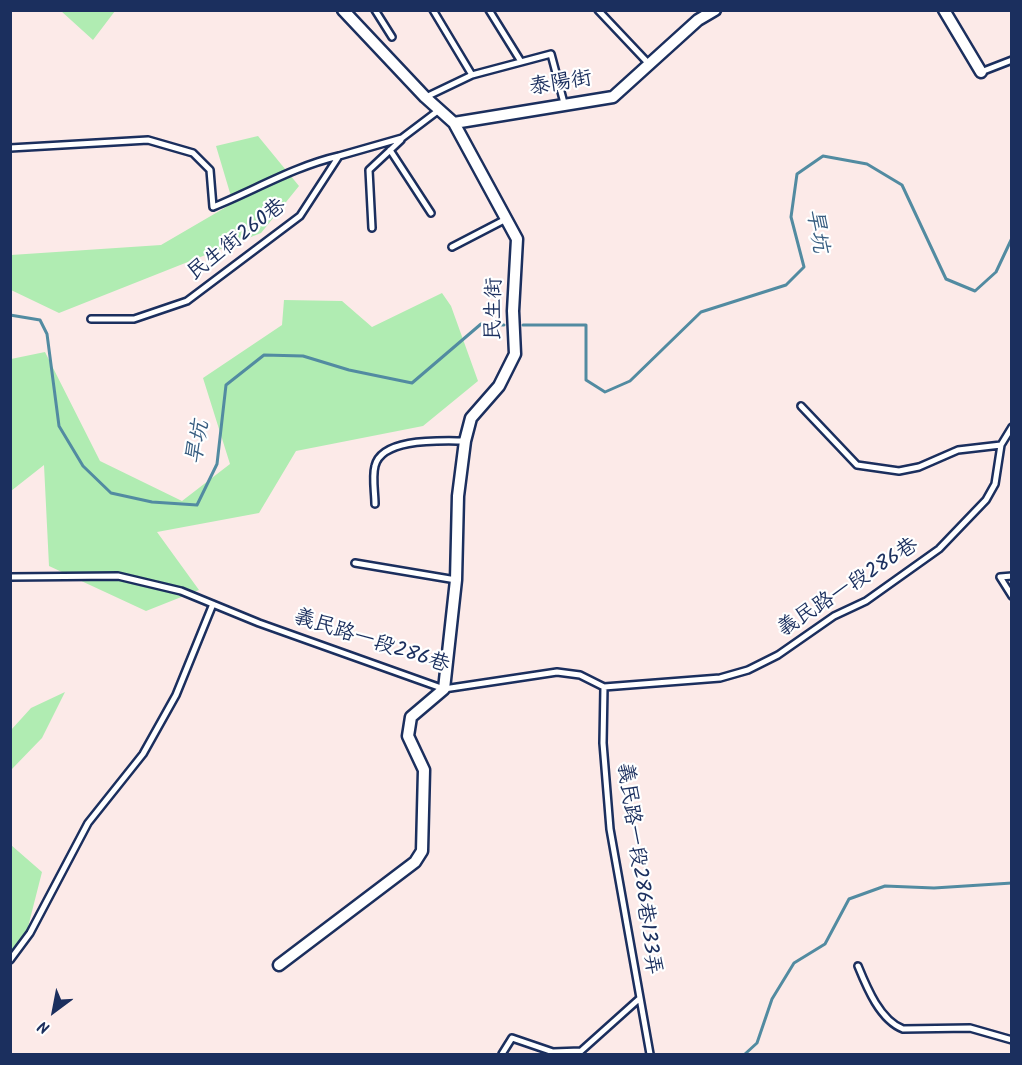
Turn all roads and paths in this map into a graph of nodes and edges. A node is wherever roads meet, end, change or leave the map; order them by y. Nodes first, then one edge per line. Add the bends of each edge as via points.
1 (343, 10) edge
2 (375, 10) edge
3 (433, 10) edge
4 (489, 10) edge
5 (598, 10) edge
6 (715, 10) edge
7 (944, 10) edge
8 (392, 37) dead end
9 (520, 60) junction
10 (1011, 60) edge
11 (650, 65) junction
12 (981, 72) joint
13 (472, 75) junction
14 (425, 97) junction
15 (564, 104) junction
16 (440, 110) junction
17 (454, 123) junction
18 (402, 138) junction
19 (10, 148) edge
20 (390, 150) junction
21 (339, 156) junction
22 (431, 213) dead end
23 (506, 219) junction
24 (372, 228) dead end
25 (452, 248) dead end
26 (91, 319) dead end
27 (801, 406) dead end
28 (1011, 427) edge
29 (465, 441) junction
30 (1002, 445) junction
31 (375, 504) dead end
32 (355, 563) dead end
33 (1011, 576) edge
34 (10, 577) edge
35 (456, 580) junction
36 (1011, 596) edge
37 (213, 604) junction
38 (604, 687) junction
39 (444, 689) junction
40 (10, 960) edge
41 (279, 964) dead end
42 (858, 966) dead end
43 (639, 999) junction
44 (1011, 1040) edge
45 (502, 1054) edge
46 (650, 1054) edge

1 - 14 street, 民生街
2 - 8 lane
3 - 13 lane
4 - 9 lane
5 - 11 lane
6 - 11 street, 泰陽街 via 698,20
7 - 12 street
9 - 13 lane
9 - 15 lane via 551,54
10 - 12 lane
11 - 15 street, 泰陽街 via 613,98
13 - 14 lane
14 - 16 street, 民生街
15 - 17 street, 泰陽街
16 - 17 street, 民生街
16 - 18 lane
17 - 23 street, 民生街
18 - 20 lane
18 - 21 lane
19 - 21 lane via 148,140 193,153 210,170 213,207 310,163
20 - 22 lane
20 - 24 lane via 369,170
21 - 26 lane, 民生街260巷 via 300,216 187,301 134,319
23 - 25 lane
23 - 29 street, 民生街 via 517,239 515,354 499,386 471,418
27 - 30 lane via 857,465 899,471 958,450
28 - 30 lane, 義民路一段286巷
29 - 31 lane via 415,441 380,456 375,466
29 - 35 street, 民生街 via 458,496
30 - 38 lane, 義民路一段286巷 via 995,484 986,500 939,549 866,601 834,616 748,670 720,678
32 - 35 lane
33 - 36 lane via 1000,577
34 - 37 lane, 義民路一段286巷 via 118,576 181,591
35 - 39 street, 民生街
37 - 39 lane, 義民路一段286巷
37 - 40 lane via 176,695 143,754 88,823 30,933
38 - 39 lane, 義民路一段286巷 via 580,675 557,672
38 - 43 lane, 義民路一段286巷133弄 via 603,742 610,829
39 - 41 street via 411,717 408,736 424,770 422,851 415,862
42 - 44 lane via 872,1002 894,1025 903,1029 969,1028
43 - 45 lane via 581,1051 553,1052 512,1038
43 - 46 lane, 義民路一段286巷133弄

